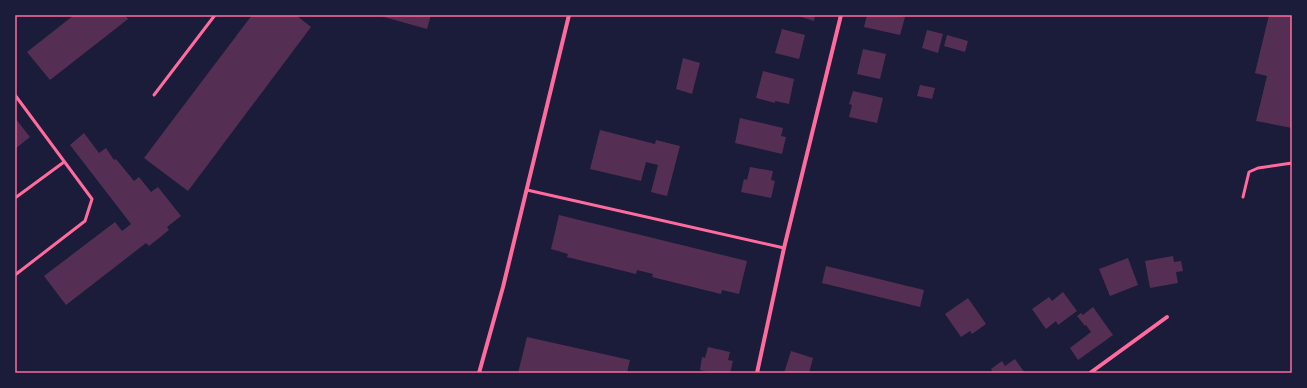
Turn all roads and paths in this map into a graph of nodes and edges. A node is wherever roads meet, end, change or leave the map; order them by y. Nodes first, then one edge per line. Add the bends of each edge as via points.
1 (215, 15) edge
2 (569, 15) edge
3 (841, 15) edge
4 (15, 95) edge
5 (154, 95) dead end
6 (64, 162) junction
7 (1292, 163) edge
8 (527, 190) junction
9 (15, 198) edge
10 (1243, 198) dead end
11 (784, 248) junction
12 (15, 275) edge
13 (1167, 317) dead end
14 (480, 373) edge
15 (757, 373) edge
16 (1090, 373) edge

1 - 5 lane
2 - 8 street
3 - 11 street
4 - 6 lane
6 - 9 lane
6 - 12 lane via 92,199 85,221
7 - 10 lane via 1258,168 1249,172
8 - 11 lane
8 - 14 street
11 - 15 street
13 - 16 street

